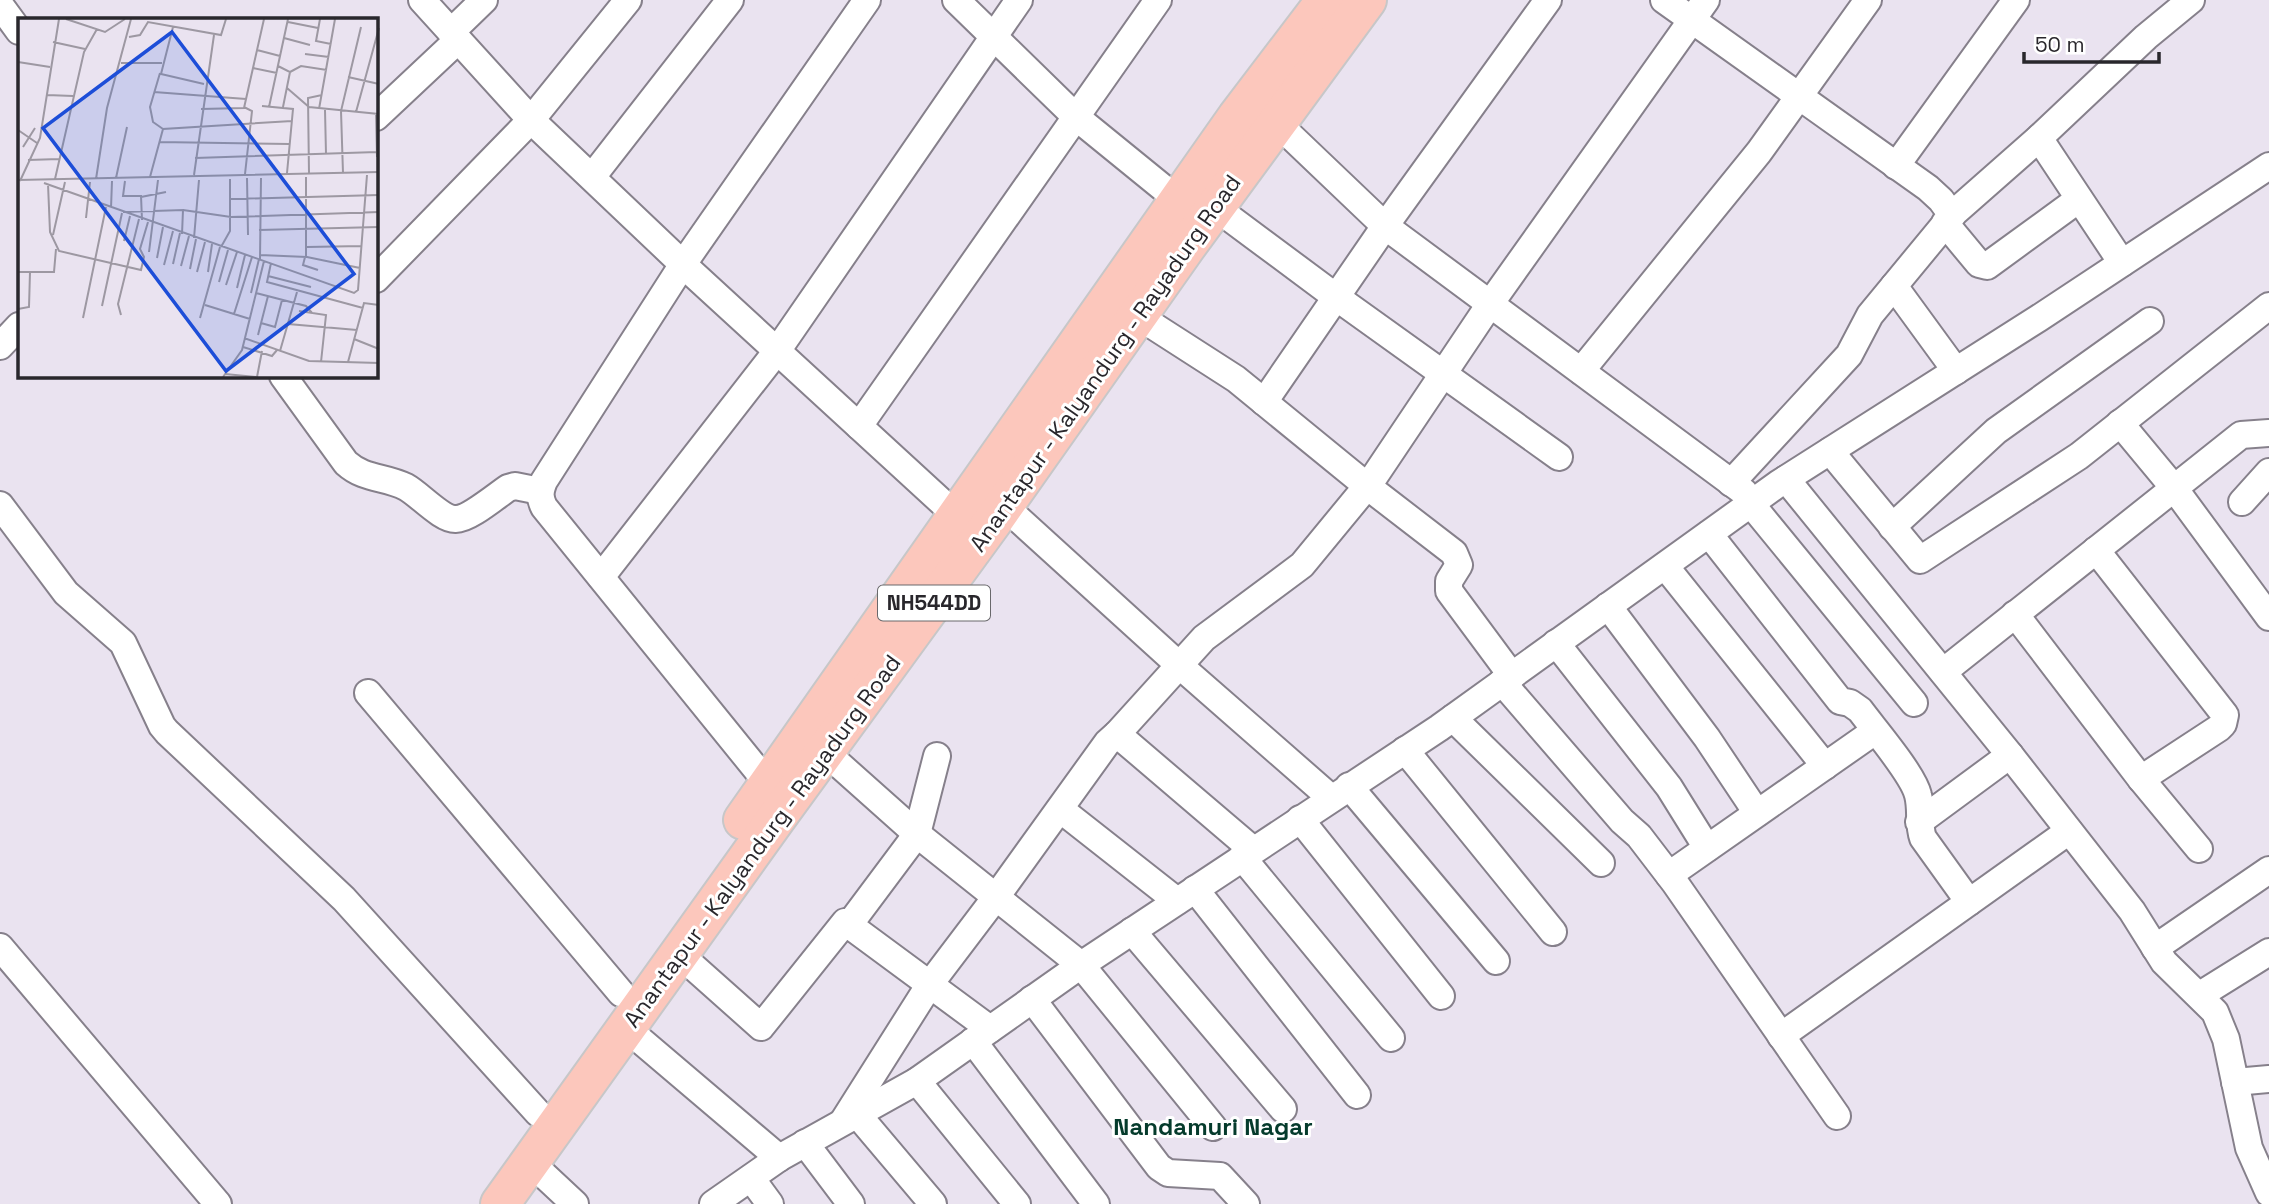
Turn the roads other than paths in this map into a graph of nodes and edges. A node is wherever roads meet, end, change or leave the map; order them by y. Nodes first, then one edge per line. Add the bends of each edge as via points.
1 (422, 0) edge
2 (484, 0) edge
3 (628, 0) edge
4 (730, 0) edge
5 (867, 0) edge
6 (956, 0) edge
7 (1019, 0) edge
8 (1158, 0) edge
9 (1326, 0) edge
10 (1367, 0) edge
11 (1548, 0) edge
12 (1664, 0) edge
13 (1868, 0) edge
14 (2016, 0) edge
15 (2191, 0) edge
16 (0, 5) edge
17 (1699, 10) edge
18 (18, 30) edge
19 (454, 36) junction
20 (994, 36) junction
21 (1799, 97) junction
22 (378, 115) edge
23 (1076, 117) junction
24 (531, 120) junction
25 (1277, 123) junction
26 (2039, 138) junction
27 (1896, 166) junction
28 (2269, 166) edge
29 (592, 177) junction
30 (2079, 199) junction
31 (1178, 200) junction
32 (1215, 207) junction
33 (1949, 219) junction
34 (1385, 226) junction
35 (2122, 263) junction
36 (683, 264) junction
37 (378, 277) edge
38 (1894, 286) junction
39 (1336, 297) junction
40 (1490, 304) junction
41 (2269, 306) edge
42 (1138, 316) junction
43 (2150, 321) dead end
44 (18, 327) edge
45 (0, 346) edge
46 (777, 351) junction
47 (1581, 371) junction
48 (1956, 371) junction
49 (1443, 374) junction
50 (284, 378) edge
51 (1264, 402) junction
52 (2120, 424) junction
53 (859, 426) junction
54 (2269, 433) edge
55 (1830, 451) junction
56 (1559, 457) dead end
57 (2269, 472) edge
58 (1786, 479) junction
59 (1731, 483) junction
60 (1367, 486) junction
61 (2174, 488) junction
62 (540, 491) junction
63 (1753, 502) junction
64 (2242, 502) dead end
65 (0, 506) edge
66 (1004, 506) junction
67 (957, 516) junction
68 (1892, 527) junction
69 (1709, 534) junction
70 (2096, 550) junction
71 (1665, 566) junction
72 (601, 577) junction
73 (1608, 606) junction
74 (2015, 614) junction
75 (2269, 617) edge
76 (1556, 643) junction
77 (1179, 665) junction
78 (1944, 672) junction
79 (1507, 679) junction
80 (368, 693) dead end
81 (1914, 703) dead end
82 (1453, 718) junction
83 (1875, 731) junction
84 (1117, 734) junction
85 (1405, 750) junction
86 (825, 752) junction
87 (2010, 755) junction
88 (937, 756) dead end
89 (1825, 766) junction
90 (2141, 779) junction
91 (1340, 792) junction
92 (777, 795) junction
93 (1060, 809) junction
94 (1757, 813) junction
95 (1300, 819) junction
96 (1919, 821) junction
97 (2070, 831) junction
98 (917, 834) junction
99 (1707, 848) junction
100 (2199, 849) dead end
101 (1247, 854) junction
102 (1601, 863) dead end
103 (2269, 870) edge
104 (1669, 875) junction
105 (1186, 895) junction
106 (996, 897) junction
107 (1969, 902) junction
108 (849, 925) junction
109 (1132, 931) junction
110 (1553, 932) dead end
111 (0, 947) edge
112 (2155, 948) junction
113 (2269, 952) edge
114 (679, 954) junction
115 (1496, 961) dead end
116 (1081, 965) junction
117 (930, 984) junction
118 (2200, 995) junction
119 (1441, 996) dead end
120 (1032, 999) junction
121 (624, 1011) junction
122 (982, 1035) junction
123 (1781, 1036) junction
124 (1391, 1038) dead end
125 (2269, 1079) edge
126 (917, 1081) junction
127 (2235, 1082) junction
128 (1357, 1095) dead end
129 (1283, 1109) dead end
130 (538, 1112) junction
131 (1838, 1116) dead end
132 (850, 1118) junction
133 (1213, 1127) dead end
134 (805, 1143) junction
135 (779, 1158) junction
136 (530, 1162) junction
137 (751, 1178) junction
138 (2269, 1193) edge
139 (218, 1204) edge
140 (471, 1204) edge
141 (500, 1204) edge
142 (575, 1204) edge
143 (713, 1204) edge
144 (770, 1204) edge
145 (851, 1204) edge
146 (933, 1204) edge
147 (1017, 1204) edge
148 (1096, 1204) edge
149 (1246, 1204) edge

1 - 19 street
2 - 19 street
3 - 24 street
4 - 29 street
5 - 36 street
6 - 20 street
7 - 20 street
8 - 23 street
9 - 31 highway, Anantapur - Kalyandurg - Rayadurg Road / NH544DD
10 - 25 highway, Anantapur - Kalyandurg - Rayadurg Road / NH544DD
11 - 34 street
12 - 17 street
13 - 21 street
14 - 27 street
15 - 26 street
16 - 18 street
17 - 21 street
17 - 40 street
19 - 22 street
19 - 24 street
20 - 23 street
20 - 46 street
21 - 27 street
21 - 47 street
23 - 31 street
23 - 53 street
24 - 29 street
24 - 37 street
25 - 32 highway, Anantapur - Kalyandurg - Rayadurg Road / NH544DD
25 - 34 street
26 - 30 street
26 - 33 street
27 - 33 street via 1935,194
28 - 35 street
29 - 36 street
30 - 33 street via 1987,266 1979,264
30 - 35 street
31 - 67 highway, Anantapur - Kalyandurg - Rayadurg Road / NH544DD
32 - 39 street
32 - 42 highway, Anantapur - Kalyandurg - Rayadurg Road / NH544DD
33 - 38 street
34 - 39 street
34 - 40 street
35 - 48 street
36 - 46 street
36 - 62 street
38 - 48 street
38 - 59 street via 1870,315 1849,355
39 - 49 street
39 - 51 street
40 - 47 street
40 - 49 street
41 - 52 street
42 - 51 street
42 - 66 highway, Anantapur - Kalyandurg - Rayadurg Road / NH544DD
43 - 68 street via 1996,431
44 - 45 street
46 - 53 street
46 - 72 street
47 - 59 street
48 - 55 street
49 - 56 street
49 - 60 street
50 - 62 street via 345,463 365,476 408,488 446,517 463,517 515,486
51 - 60 street
52 - 61 street
52 - 68 street via 1920,560
53 - 67 street
54 - 61 street via 2242,435
55 - 58 street
55 - 68 street
57 - 64 street
58 - 63 street
58 - 78 street
59 - 63 street
60 - 77 street via 1302,565 1204,638
60 - 79 street via 1454,553 1459,565 1449,581 1449,592
61 - 70 street
61 - 75 street
62 - 72 street via 544,507
63 - 69 street
63 - 81 street
65 - 130 street via 66,593 123,643 167,732 344,899
66 - 77 street
66 - 86 highway, Anantapur - Kalyandurg - Rayadurg Road / NH544DD
67 - 92 highway, Anantapur - Kalyandurg - Rayadurg Road / NH544DD
69 - 71 street
69 - 83 street via 1840,701 1860,710
70 - 74 street
70 - 90 street via 2225,715 2219,728
71 - 73 street
71 - 89 street
72 - 92 street
73 - 76 street
73 - 94 street
74 - 78 street
74 - 90 street
76 - 79 street
76 - 99 street via 1669,787
77 - 84 street
77 - 91 street
78 - 87 street
79 - 82 street
79 - 104 street
80 - 121 street
82 - 85 street
82 - 102 street
83 - 89 street
83 - 96 street via 1915,787
84 - 93 street
84 - 101 street
85 - 91 street
85 - 110 street
86 - 92 highway, Anantapur - Kalyandurg - Rayadurg Road / NH544DD
86 - 98 street
87 - 96 street
87 - 97 street
88 - 98 street
89 - 94 street
90 - 100 street
91 - 95 street
91 - 115 street
92 - 114 highway, Anantapur - Kalyandurg - Rayadurg Road / NH544DD
92 - 121 highway, Anantapur - Kalyandurg - Rayadurg Road / NH544DD
93 - 105 street
93 - 106 street
94 - 99 street
95 - 101 street
95 - 119 street
96 - 107 street via 1923,838
97 - 107 street
97 - 112 street
98 - 106 street
98 - 108 street
99 - 104 street
101 - 105 street
101 - 124 street
103 - 112 street
104 - 123 street
105 - 109 street
105 - 128 street
106 - 116 street
106 - 117 street
107 - 123 street
108 - 114 street via 845,922 761,1027
108 - 117 street
109 - 116 street
109 - 129 street
111 - 139 street
112 - 118 street
113 - 118 street
114 - 121 highway, Anantapur - Kalyandurg - Rayadurg Road / NH544DD
116 - 120 street
116 - 133 street
117 - 122 street
117 - 132 street
118 - 127 street via 2219,1019
120 - 122 street
120 - 149 street via 1164,1172 1220,1176
121 - 130 highway, Anantapur - Kalyandurg - Rayadurg Road / NH544DD
121 - 135 street
121 - 136 highway, Anantapur - Kalyandurg - Rayadurg Road / NH544DD
122 - 126 street
122 - 148 street
123 - 131 street
125 - 127 street
126 - 132 street
126 - 147 street
127 - 138 street via 2252,1157
130 - 140 highway, Anantapur - Kalyandurg - Rayadurg Road / NH544DD
132 - 134 street
132 - 146 street
134 - 135 street
134 - 145 street
135 - 137 street
136 - 141 highway, Anantapur - Kalyandurg - Rayadurg Road / NH544DD
136 - 142 street
137 - 143 street
137 - 144 street

